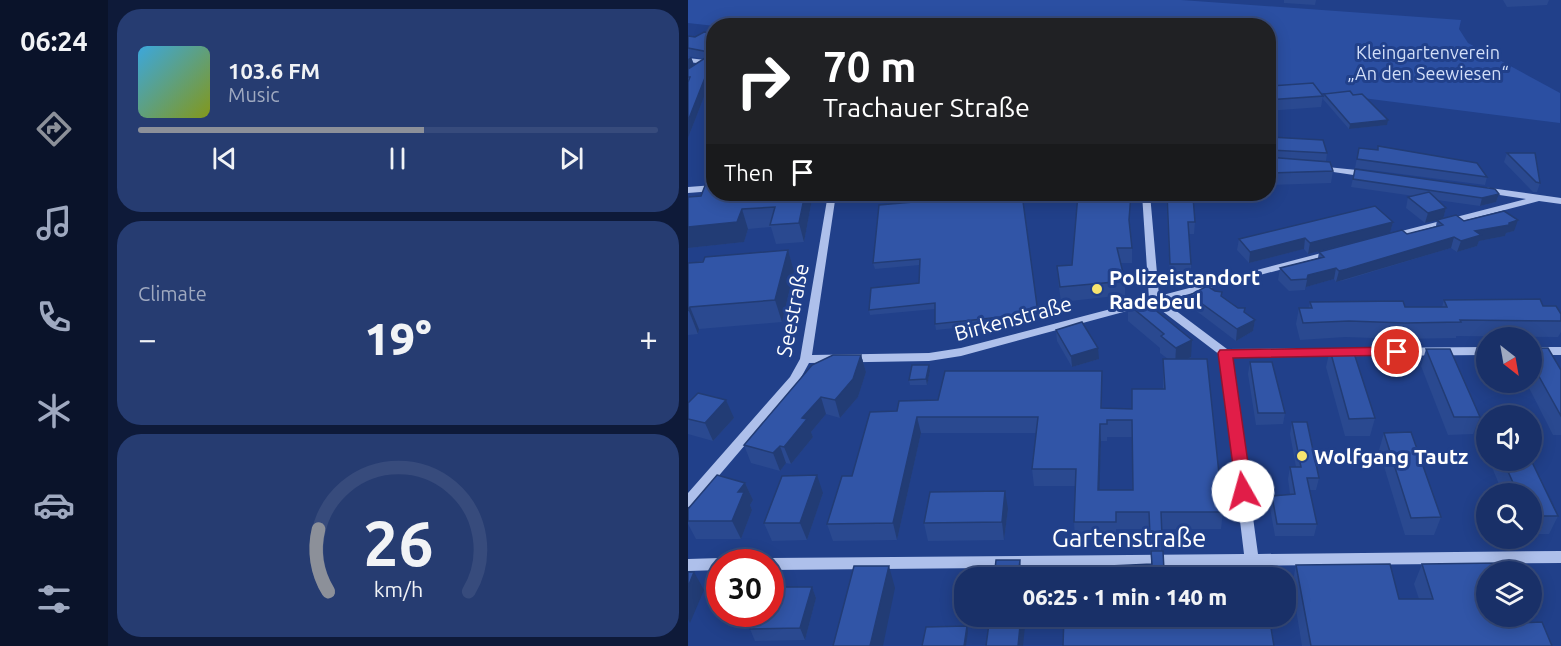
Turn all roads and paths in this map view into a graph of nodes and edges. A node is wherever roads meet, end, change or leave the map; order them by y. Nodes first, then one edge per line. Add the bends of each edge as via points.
1 (688, 60) edge
2 (706, 62) edge
3 (706, 64) edge
4 (693, 71) edge
5 (1311, 167) edge
6 (1376, 176) edge
7 (1469, 188) edge
8 (706, 189) edge
9 (688, 190) edge
10 (1539, 198) junction
11 (831, 201) edge
12 (1147, 201) edge
13 (1561, 201) edge
14 (1380, 240) edge
15 (1346, 249) edge
16 (1154, 300) junction
17 (1476, 351) edge
18 (1542, 351) edge
19 (1561, 351) edge
20 (1225, 353) junction
21 (806, 359) junction
22 (688, 502) edge
23 (1561, 557) edge
24 (1252, 560) junction
25 (706, 564) edge
26 (784, 564) edge
27 (688, 565) edge

1 - 2 street
3 - 4 street
5 - 6 street
7 - 10 street
8 - 9 street
10 - 13 street
10 - 14 street
11 - 21 street, Seestraße
12 - 16 street
15 - 16 street, Birkenstraße
16 - 20 street
16 - 21 street, Birkenstraße via 961,352 929,357
17 - 20 street
18 - 19 street
20 - 24 street
21 - 22 street, Seestraße via 794,380
23 - 24 street, Gartenstraße
24 - 26 street, Gartenstraße
25 - 27 street

